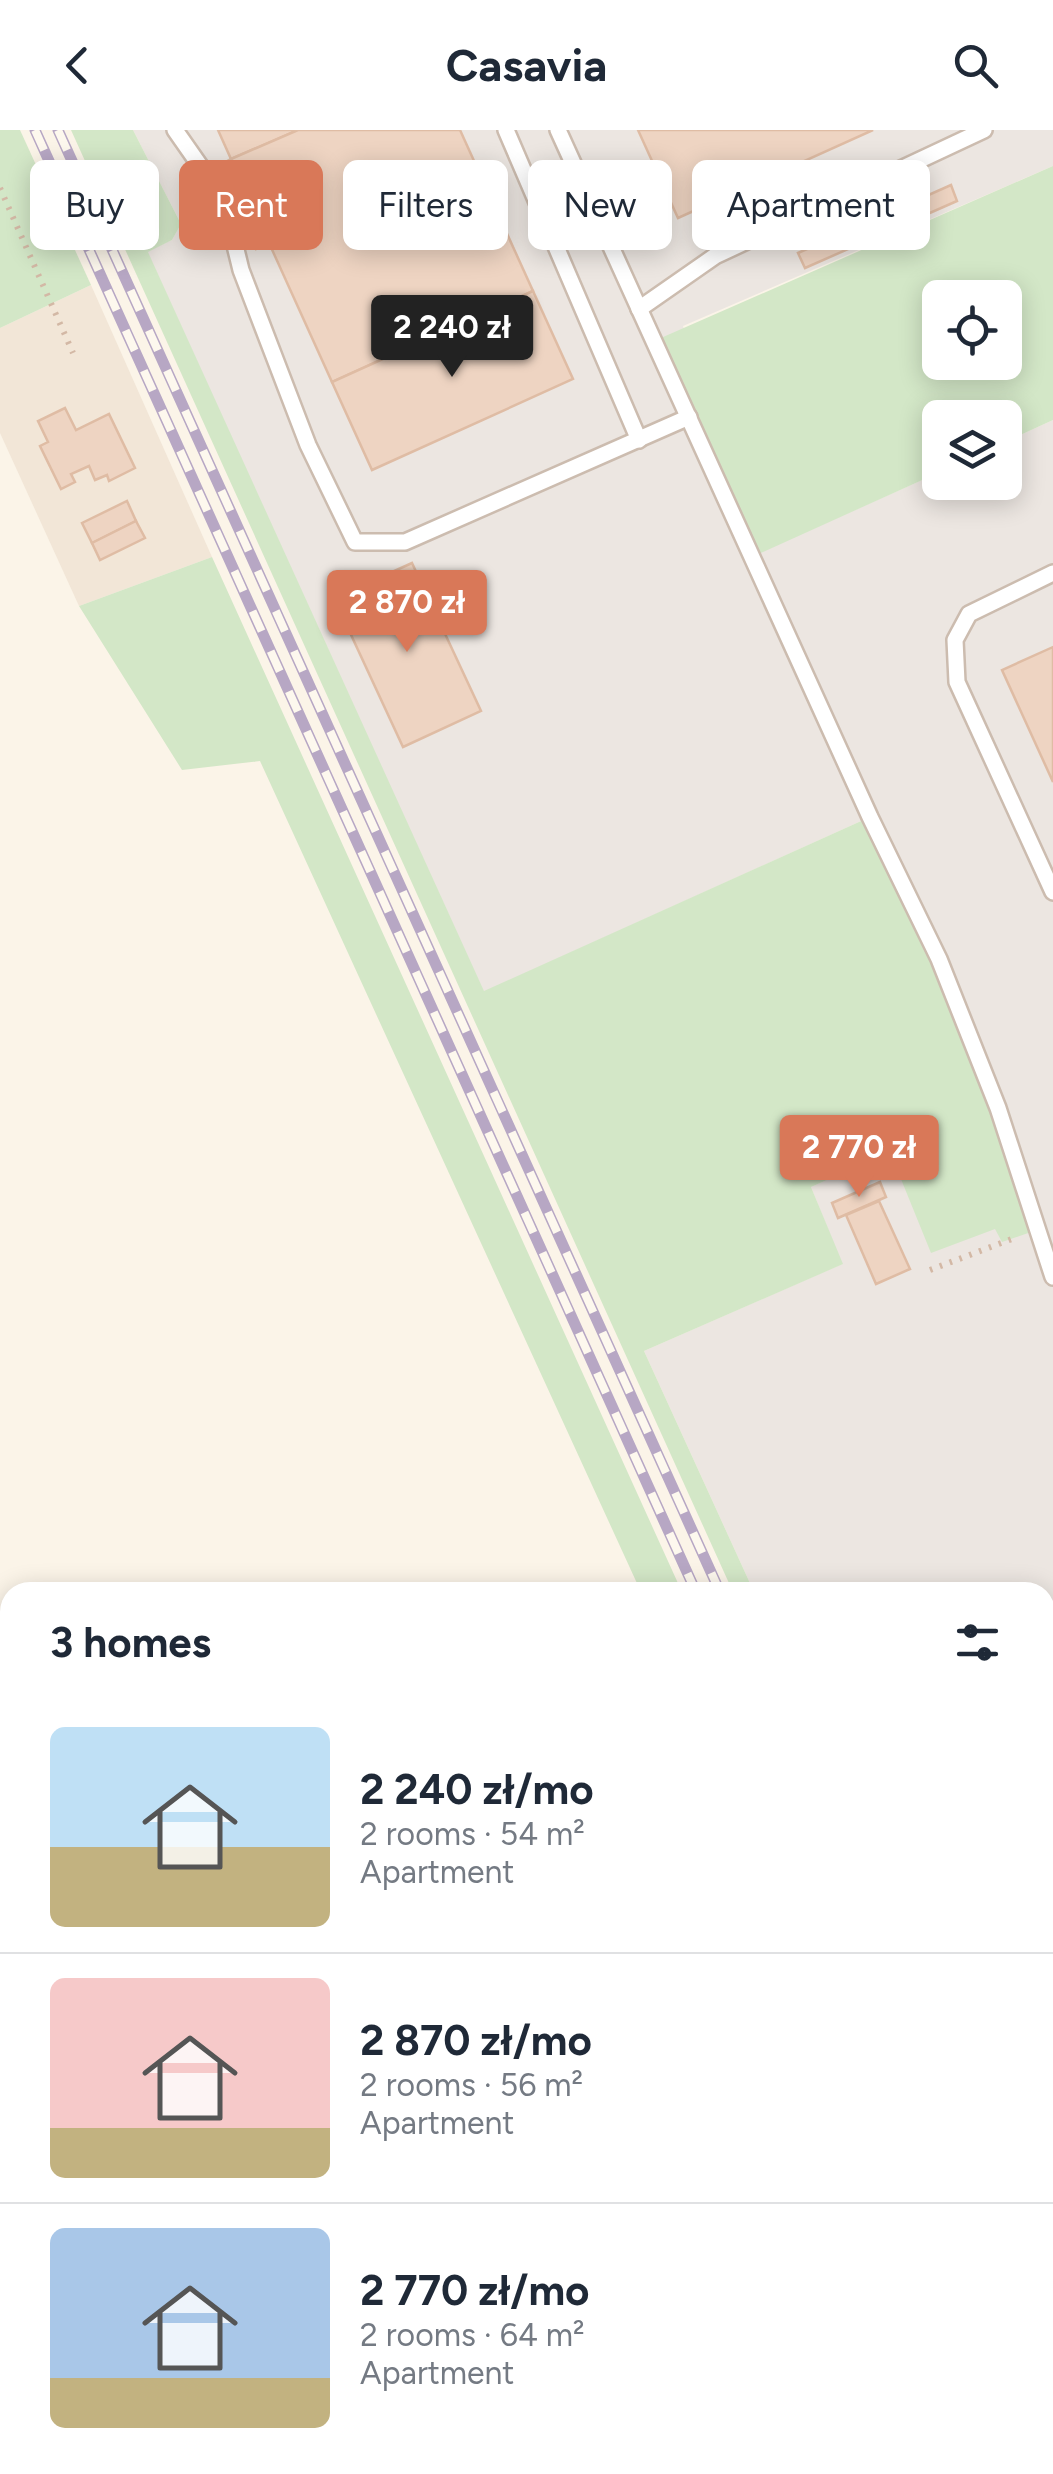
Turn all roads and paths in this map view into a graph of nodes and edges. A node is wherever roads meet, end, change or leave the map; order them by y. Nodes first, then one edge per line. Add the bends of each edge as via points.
1 (175, 130) edge
2 (506, 130) edge
3 (558, 130) edge
4 (984, 130) edge
5 (0, 188) edge
6 (640, 309) junction
7 (73, 353) dead end
8 (689, 417) junction
9 (639, 440) junction
10 (1053, 573) edge
11 (1053, 892) edge
12 (1037, 1230) junction
13 (930, 1270) dead end
14 (1053, 1278) edge

1 - 9 lane via 204,170 230,225 308,445 354,542 405,542
2 - 9 lane
3 - 6 lane
4 - 6 lane via 716,256
5 - 7 path
6 - 8 lane
8 - 9 lane
8 - 12 lane via 939,959
10 - 11 lane via 969,614 953,654 957,682
12 - 13 path
12 - 14 lane

